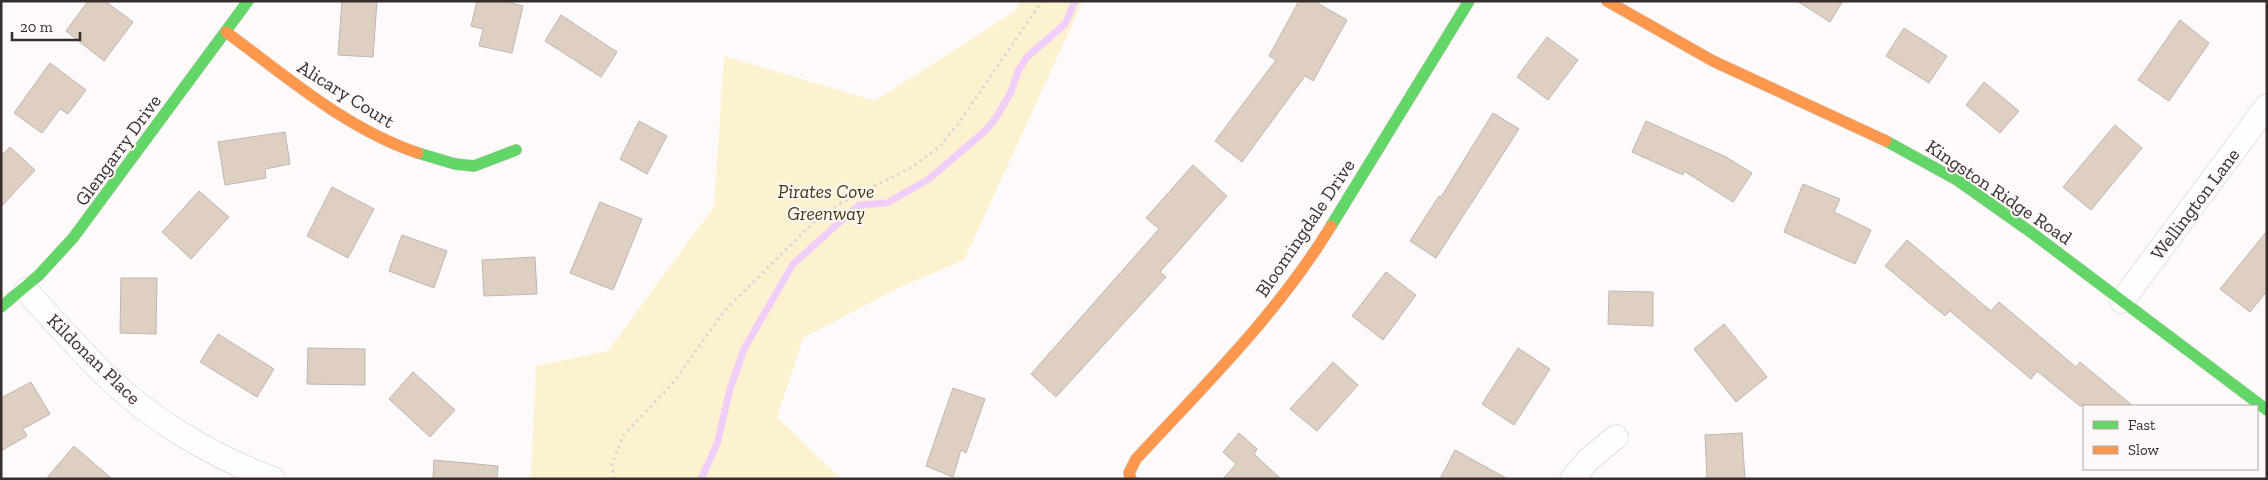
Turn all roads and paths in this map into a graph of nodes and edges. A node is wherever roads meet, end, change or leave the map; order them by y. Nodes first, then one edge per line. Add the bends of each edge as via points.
1 (248, 1) edge
2 (1042, 1) edge
3 (1469, 1) edge
4 (1607, 1) edge
5 (226, 32) junction
6 (2267, 106) edge
7 (516, 150) dead end
8 (26, 290) junction
9 (2122, 302) junction
10 (1, 307) edge
11 (2267, 410) edge
12 (1616, 437) dead end
13 (273, 479) edge
14 (614, 479) edge
15 (1131, 479) edge
16 (1572, 479) edge

1 - 5 street, Glengarry Drive
2 - 14 path via 958,124 939,146 912,167 839,204 812,224 725,310 673,383 623,436 612,464
3 - 15 street, Bloomingdale Drive via 1312,256 1231,358 1136,459 1129,473
4 - 9 street, Kingston Ridge Road via 1712,61 1918,157 1991,203
5 - 7 street, Alicary Court via 332,111 364,131 394,144 431,157 474,166
5 - 8 street, Glengarry Drive via 90,218
6 - 9 street, Wellington Lane
8 - 10 street, Glengarry Drive
8 - 13 street, Kildonan Place via 105,375 153,414 222,457
9 - 11 street, Kingston Ridge Road
12 - 16 street via 1588,460

